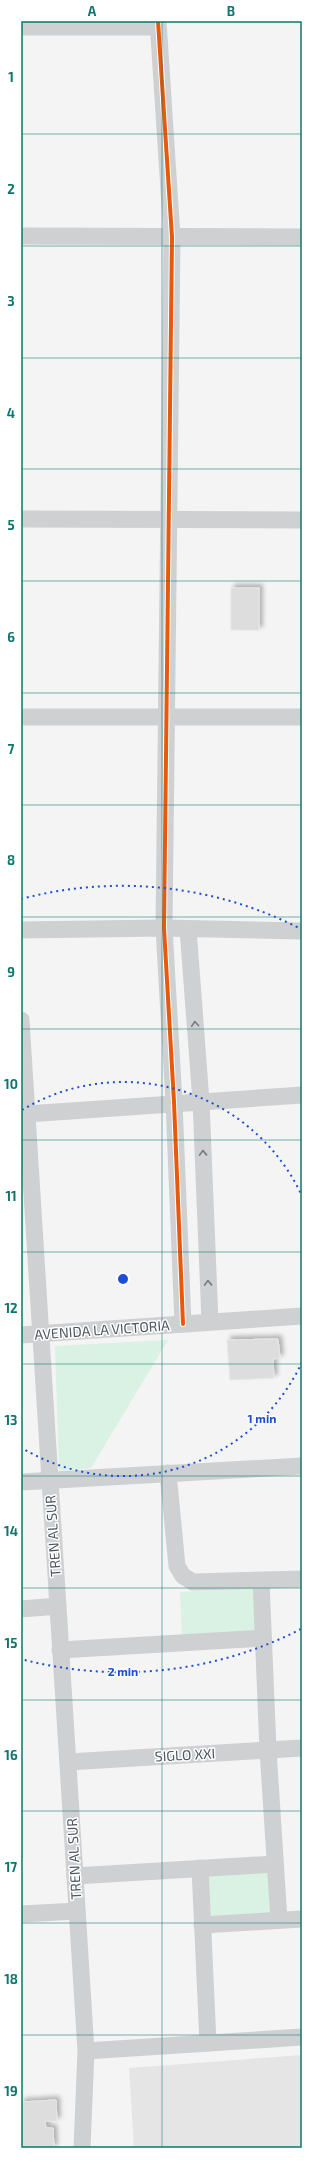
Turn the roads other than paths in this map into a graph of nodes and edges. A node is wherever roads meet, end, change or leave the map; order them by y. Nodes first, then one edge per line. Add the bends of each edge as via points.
1 (158, 24) edge
2 (21, 27) edge
3 (21, 236) edge
4 (172, 237) junction
5 (302, 237) edge
6 (21, 519) edge
7 (168, 520) junction
8 (302, 520) edge
9 (21, 716) edge
10 (167, 717) junction
11 (302, 717) edge
12 (164, 928) junction
13 (188, 929) junction
14 (21, 930) edge
15 (302, 931) edge
16 (21, 1020) edge
17 (302, 1095) edge
18 (201, 1101) junction
19 (174, 1102) junction
20 (27, 1114) junction
21 (27, 1210) edge
22 (302, 1316) edge
23 (210, 1322) junction
24 (182, 1324) junction
25 (41, 1334) junction
26 (21, 1335) edge
27 (302, 1466) edge
28 (168, 1473) junction
29 (50, 1480) junction
30 (21, 1482) edge
31 (302, 1579) edge
32 (261, 1581) junction
33 (58, 1606) junction
34 (21, 1609) edge
35 (263, 1638) junction
36 (60, 1650) junction
37 (302, 1748) edge
38 (268, 1750) junction
39 (68, 1762) junction
40 (275, 1864) junction
41 (200, 1868) junction
42 (75, 1876) junction
43 (77, 1911) junction
44 (21, 1914) edge
45 (302, 1919) edge
46 (279, 1920) junction
47 (202, 1925) junction
48 (302, 2037) edge
49 (208, 2043) junction
50 (86, 2051) junction
51 (82, 2148) edge

1 - 2 street
1 - 4 street
3 - 4 street
4 - 5 street
4 - 7 street
6 - 7 street
7 - 8 street
7 - 10 street
9 - 10 street
10 - 11 street
10 - 12 street
12 - 13 street
12 - 14 street
12 - 19 street
13 - 15 street
18 -> 13 street
16 - 20 street, TREN AL SUR
17 - 18 street
18 - 19 street
23 -> 18 street
19 - 20 street
19 - 24 street
20 - 21 street, TREN AL SUR
21 - 25 street, TREN AL SUR
22 - 23 street, AVENIDA LA VICTORIA
23 - 24 street, AVENIDA LA VICTORIA
24 - 25 street, AVENIDA LA VICTORIA
25 - 26 street, AVENIDA LA VICTORIA
25 - 29 street, TREN AL SUR
27 - 28 street
28 - 29 street
28 - 32 street via 177,1566 183,1576 193,1582
29 - 30 street
29 - 33 street, TREN AL SUR
31 - 32 street
32 - 35 street
33 - 34 street
33 - 36 street, TREN AL SUR
35 - 36 street
35 - 38 street
36 - 39 street, TREN AL SUR
37 - 38 street, SIGLO XXI
38 - 39 street, SIGLO XXI
38 - 40 street
39 - 42 street, TREN AL SUR
40 - 41 street
40 - 46 street
41 - 42 street
41 - 47 street
42 - 43 street, TREN AL SUR
43 - 44 street
43 - 50 street, TREN AL SUR
45 - 46 street
46 - 47 street
47 - 49 street
48 - 49 street
49 - 50 street
50 - 51 street, TREN AL SUR

